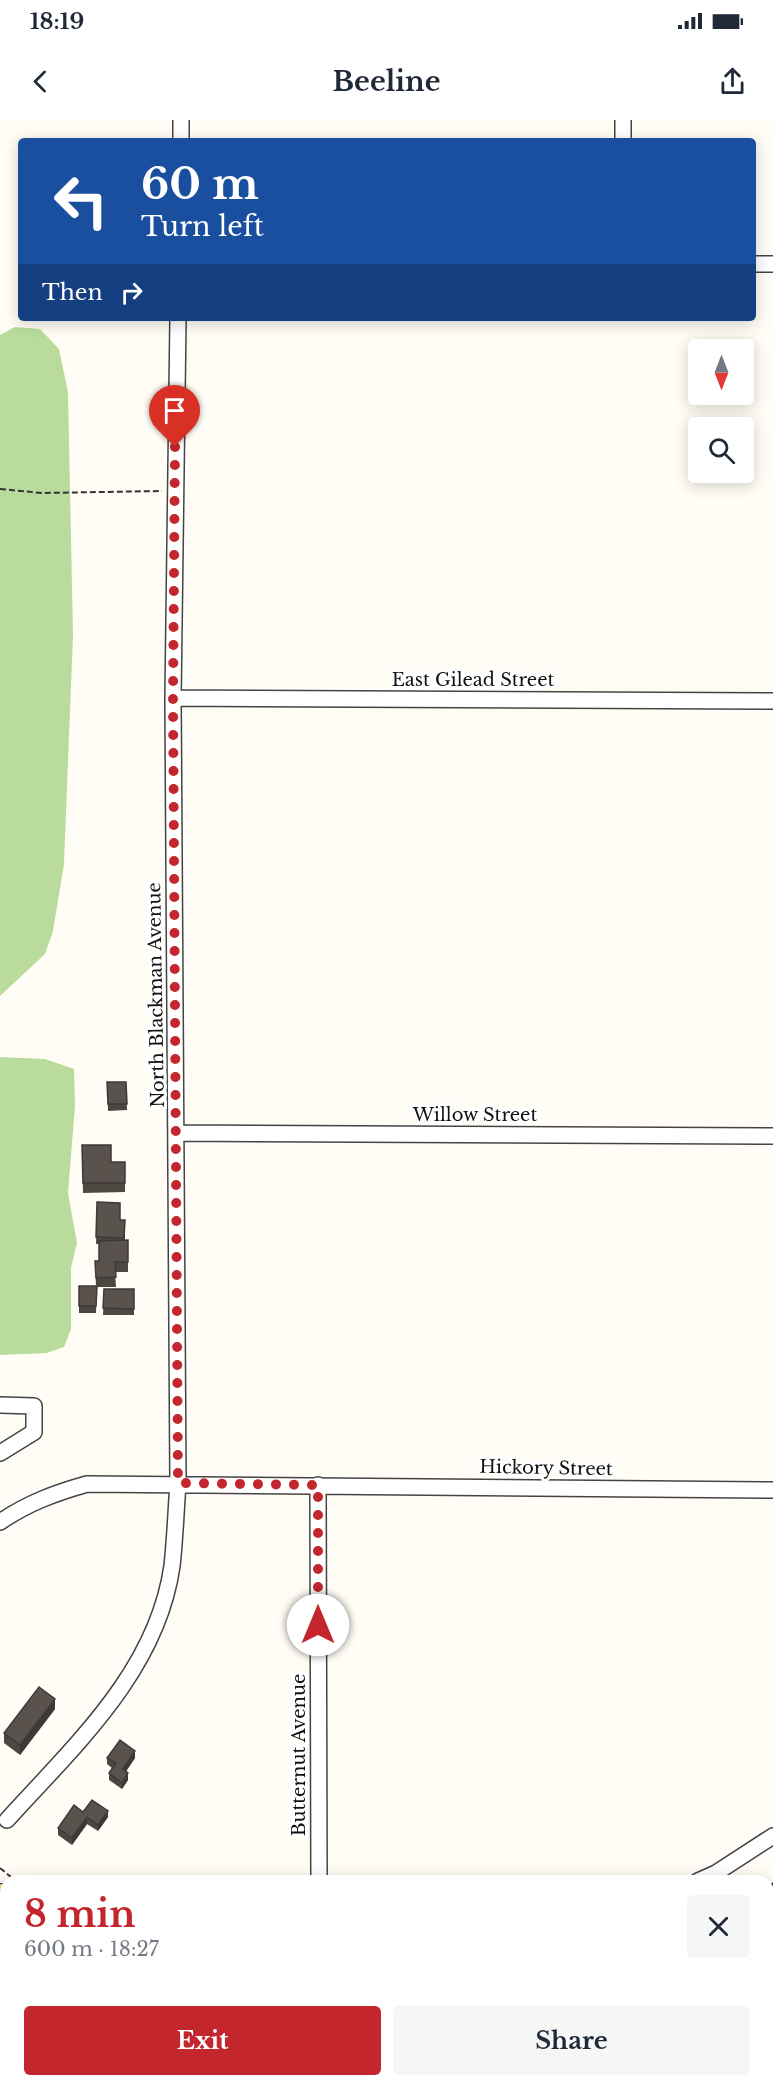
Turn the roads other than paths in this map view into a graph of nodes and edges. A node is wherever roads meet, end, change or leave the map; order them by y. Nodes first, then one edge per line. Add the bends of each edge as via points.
1 (181, 120) edge
2 (623, 120) edge
3 (181, 138) edge
4 (623, 138) edge
5 (756, 264) edge
6 (773, 264) edge
7 (178, 321) edge
8 (173, 698) junction
9 (773, 701) edge
10 (177, 1133) junction
11 (773, 1136) edge
12 (0, 1405) edge
13 (1, 1452) edge
14 (178, 1483) junction
15 (318, 1485) junction
16 (773, 1490) edge
17 (0, 1522) edge
18 (7, 1820) dead end
19 (773, 1836) edge
20 (319, 1875) edge
21 (708, 1875) edge

1 - 3 street
2 - 4 street
5 - 6 street
7 - 8 street, North Blackman Avenue
8 - 9 street, East Gilead Street
8 - 10 street, North Blackman Avenue
10 - 11 street, Willow Street
10 - 14 street, North Blackman Avenue
12 - 13 street via 34,1406 34,1432
14 - 15 street, Hickory Street
14 - 17 street via 87,1484 48,1495
14 - 18 street, North Blackman Avenue via 171,1568 138,1665 103,1714
15 - 16 street, Hickory Street
15 - 20 street, Butternut Avenue
19 - 21 street

